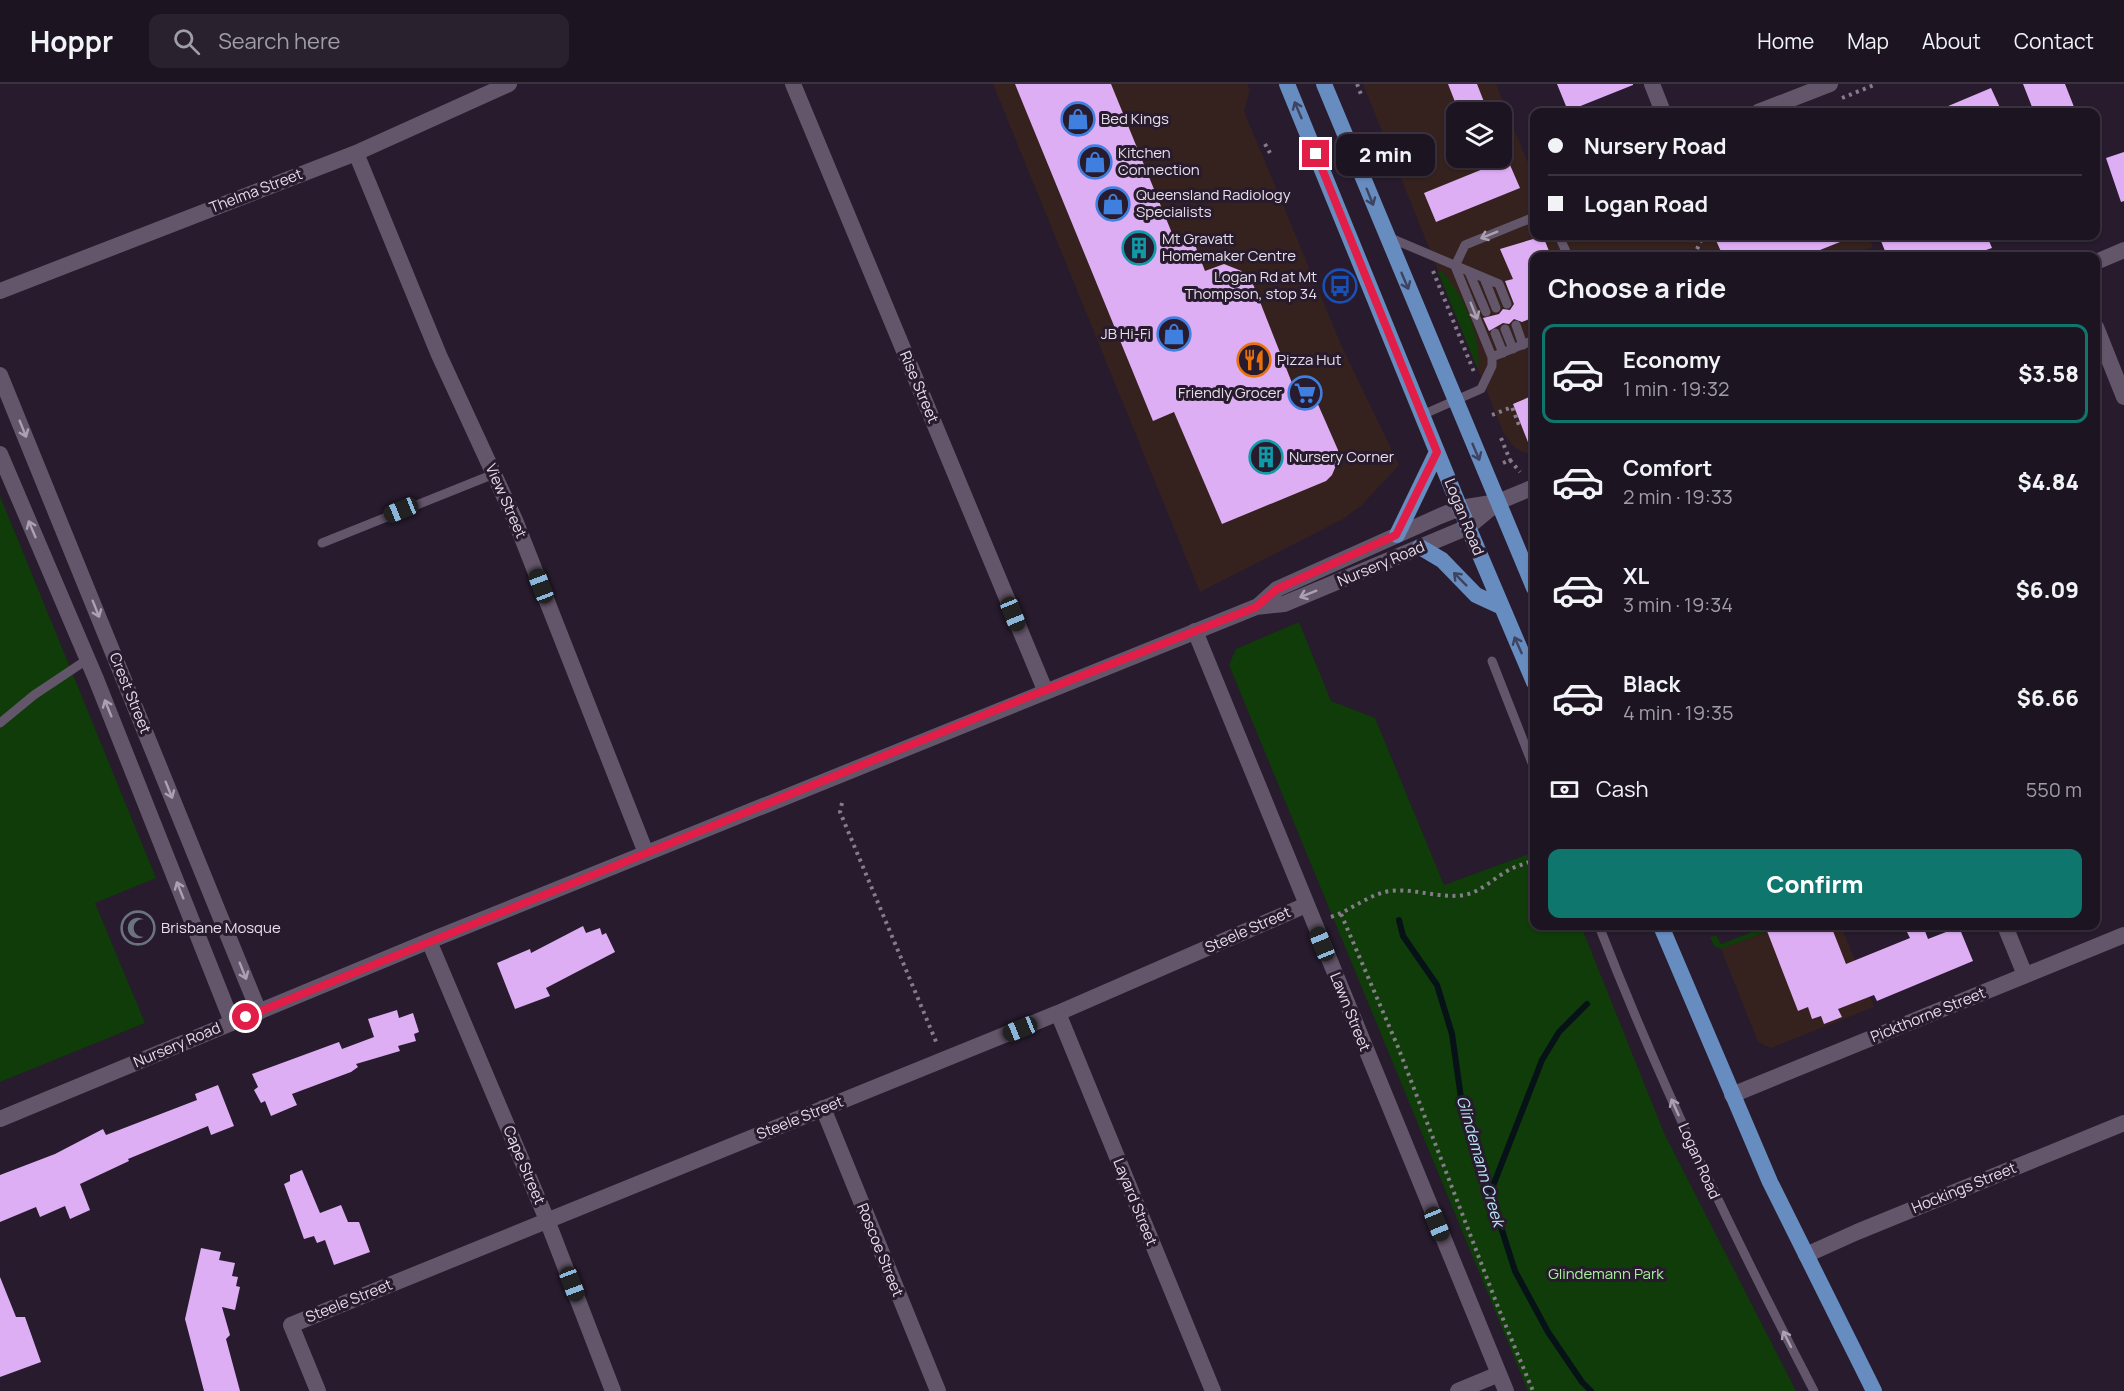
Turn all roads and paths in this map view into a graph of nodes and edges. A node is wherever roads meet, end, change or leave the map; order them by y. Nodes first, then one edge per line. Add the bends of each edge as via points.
1 (509, 84) edge
2 (793, 84) edge
3 (1287, 84) edge
4 (1324, 84) edge
5 (1357, 84) edge
6 (1652, 84) edge
7 (1830, 84) edge
8 (1362, 97) dead end
9 (1661, 108) edge
10 (1768, 108) edge
11 (1265, 144) dead end
12 (356, 153) junction
13 (1270, 153) dead end
14 (1530, 219) edge
15 (1386, 236) junction
16 (2124, 250) edge
17 (1426, 253) junction
18 (2100, 260) edge
19 (1455, 266) junction
20 (1469, 272) junction
21 (1484, 278) junction
22 (0, 291) edge
23 (1507, 304) dead end
24 (1496, 308) dead end
25 (1486, 312) dead end
26 (1516, 325) dead end
27 (1505, 329) dead end
28 (1495, 333) dead end
29 (2100, 337) edge
30 (1530, 342) edge
31 (1523, 345) junction
32 (1513, 349) junction
33 (1503, 353) junction
34 (1492, 357) junction
35 (1474, 373) dead end
36 (0, 375) edge
37 (2124, 397) edge
38 (1455, 401) junction
39 (1422, 415) junction
40 (1492, 415) dead end
41 (1521, 424) dead end
42 (1501, 438) dead end
43 (1437, 452) junction
44 (0, 454) edge
45 (1510, 460) junction
46 (1503, 463) dead end
47 (1520, 472) dead end
48 (494, 474) junction
49 (1530, 489) edge
50 (1498, 502) junction
51 (1460, 508) junction
52 (1468, 526) junction
53 (1396, 535) junction
54 (322, 543) dead end
55 (1420, 547) junction
56 (1530, 578) edge
57 (1256, 607) junction
58 (1502, 607) junction
59 (1195, 632) junction
60 (88, 659) junction
61 (1491, 661) dead end
62 (1530, 673) edge
63 (1045, 690) junction
64 (0, 723) edge
65 (1530, 758) edge
66 (842, 803) dead end
67 (646, 853) junction
68 (1530, 861) edge
69 (1306, 905) junction
70 (1341, 914) junction
71 (1313, 922) junction
72 (1601, 930) edge
73 (1663, 930) edge
74 (2007, 930) edge
75 (2124, 935) edge
76 (429, 941) junction
77 (2025, 975) junction
78 (259, 1012) junction
79 (1058, 1013) junction
80 (232, 1022) junction
81 (943, 1060) junction
82 (1732, 1095) junction
83 (823, 1108) junction
84 (0, 1119) edge
85 (2124, 1123) edge
86 (547, 1220) junction
87 (1806, 1255) junction
88 (1499, 1374) junction
89 (318, 1391) edge
90 (614, 1391) edge
91 (938, 1391) edge
92 (1213, 1391) edge
93 (1458, 1391) edge
94 (1506, 1391) edge
95 (1533, 1391) edge
96 (1814, 1391) edge
97 (1874, 1391) edge

1 - 12 street, Thelma Street
2 - 63 street, Rise Street
39 -> 3 main road, Logan Road
4 -> 15 main road
5 - 8 path
6 - 9 street
7 - 10 street
11 - 13 path
12 - 22 street, Thelma Street
12 - 48 street, View Street
14 -> 19 lane via 1465,245
15 - 17 lane
15 -> 38 main road
16 - 18 street
17 - 19 lane
17 - 35 path
19 - 20 lane
19 -> 34 lane
20 - 21 lane
20 - 25 lane
21 - 23 lane via 1499,284
21 - 24 lane
26 - 31 lane
27 - 32 lane
28 - 33 lane
29 - 37 street
30 - 31 lane
31 - 32 lane
32 - 33 lane
33 - 34 lane
34 - 38 lane via 1490,374 1481,389
36 -> 78 street, Crest Street
38 - 39 lane
38 -> 50 main road
39 - 43 main road, Logan Road
40 - 41 path via 1512,407
42 - 45 path
43 - 51 main road, Logan Road
43 - 53 main road
60 -> 44 street, Crest Street
45 - 46 path
45 - 47 path
48 - 54 lane
48 - 67 street, View Street
49 - 50 street, Nursery Road
50 - 51 street, Nursery Road
50 - 52 street, Nursery Road
50 - 56 main road
51 - 52 main road, Logan Road
51 - 53 street, Nursery Road
52 - 55 street, Nursery Road
52 - 58 main road, Logan Road
53 - 57 street, Nursery Road via 1277,589
55 -> 57 street, Nursery Road via 1284,604
58 -> 55 main road via 1476,595 1442,560
57 - 59 street, Nursery Road
62 -> 58 main road, Logan Road
59 - 63 street, Nursery Road
59 - 69 street, Lawn Street
60 - 64 lane via 34,694
80 -> 60 street, Crest Street
61 - 65 lane
63 - 67 street, Nursery Road
66 - 81 path via 840,812
67 - 76 street, Nursery Road
68 - 70 path via 1472,893 1390,891 1365,898
69 - 71 street, Lawn Street
69 - 79 street, Steele Street
70 - 71 path
70 - 95 path via 1398,1047
71 - 88 street, Lawn Street
96 -> 72 lane, Logan Road via 1729,1226 1629,1004
73 - 82 main road
74 - 77 street
75 - 77 street, Pickthorne Street
76 - 78 street, Nursery Road
76 - 86 street, Cape Street
77 - 82 street, Pickthorne Street
78 - 80 street, Nursery Road
79 - 81 street, Steele Street
79 - 92 street, Layard Street
80 - 84 street, Nursery Road
81 - 83 street, Steele Street
82 - 87 main road
83 - 86 street, Steele Street
83 - 91 street, Roscoe Street
85 - 87 street, Hockings Street
86 - 89 street, Steele Street via 291,1325
86 - 90 street, Cape Street
87 - 97 main road
88 - 93 street
88 - 94 street, Lawn Street

